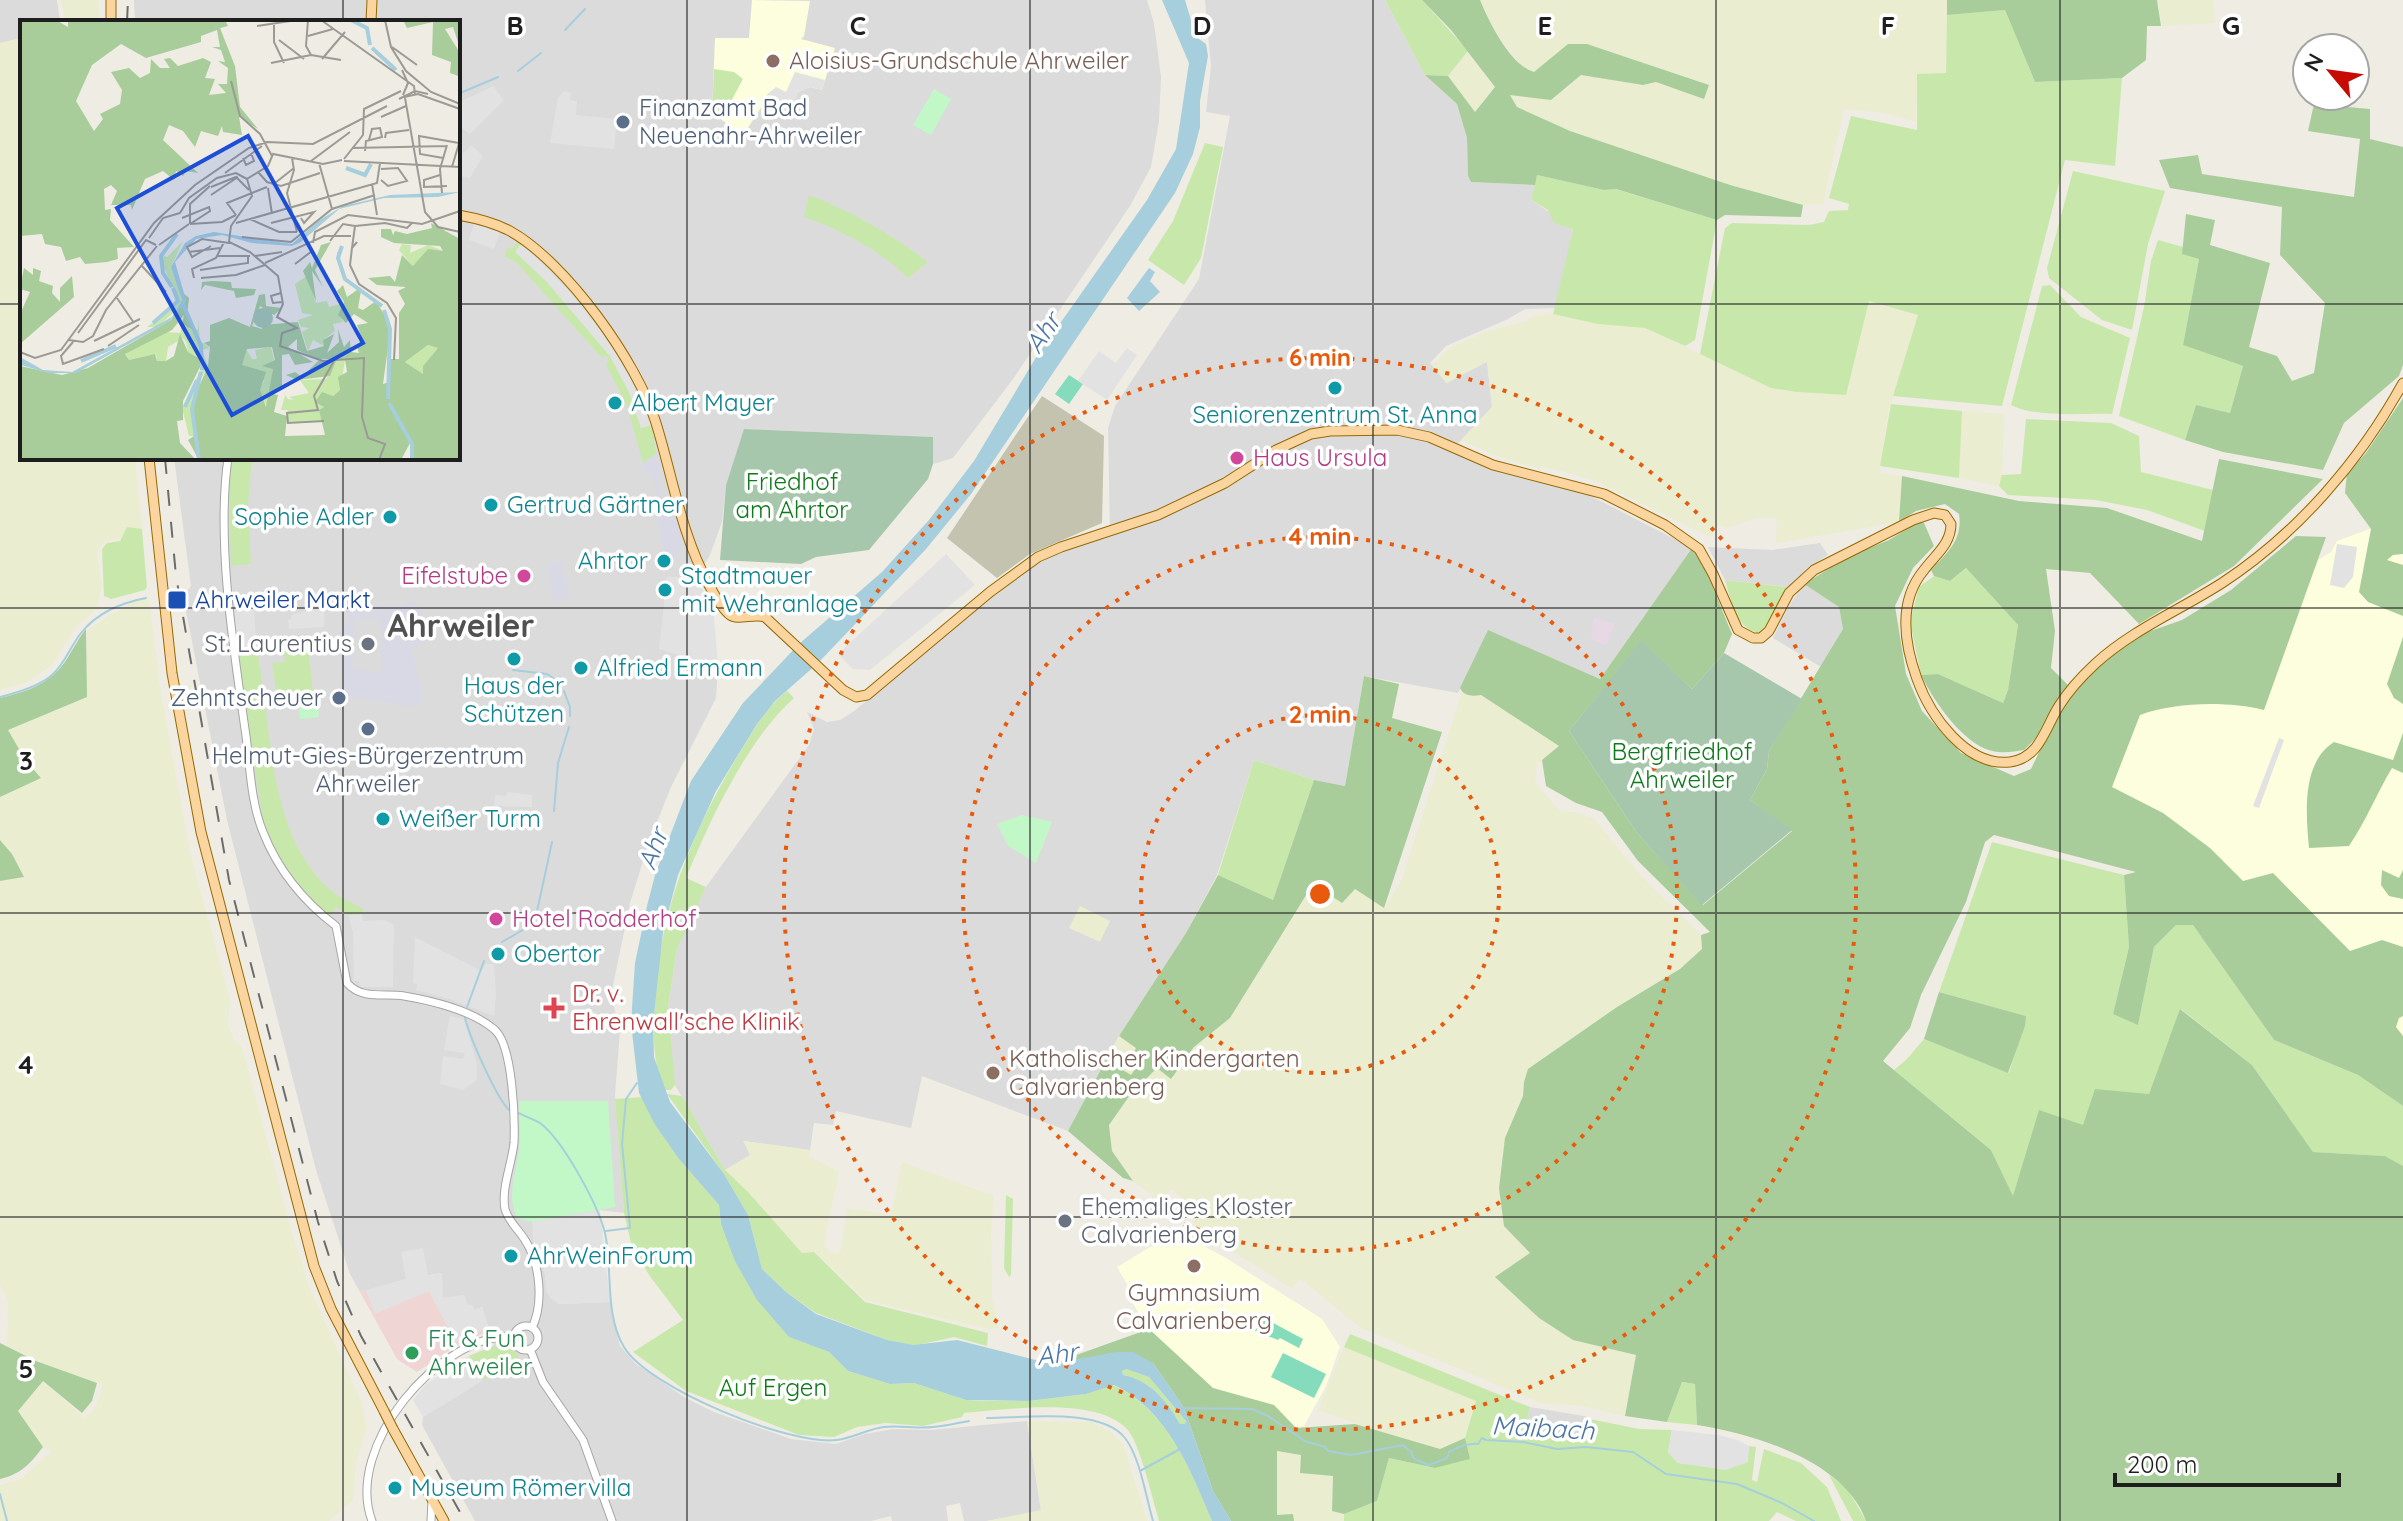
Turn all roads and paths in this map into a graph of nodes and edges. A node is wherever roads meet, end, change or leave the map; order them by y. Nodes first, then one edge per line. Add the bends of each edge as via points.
1 (372, 0) edge
2 (371, 20) edge
3 (460, 216) edge
4 (2403, 383) edge
5 (149, 460) edge
6 (228, 460) edge
7 (532, 1328) junction
8 (514, 1336) junction
9 (530, 1349) junction
10 (432, 1498) junction
11 (372, 1521) edge
12 (431, 1521) edge
13 (444, 1521) edge
14 (612, 1521) edge

1 - 2 main road
3 - 4 main road via 520,238 576,290 622,349 645,389 698,563 729,614 765,617 856,697 867,695 1038,557 1158,515 1225,483 1296,439 1330,431 1397,430 1429,437 1493,465 1604,494 1665,525 1699,549 1738,630 1753,638 1769,631 1789,593 1814,570 1921,517 1945,515 1951,524 1947,544 1913,584 1906,608 1907,646 1934,715 1961,743 1990,759 2012,762 2035,750 2063,700 2096,663 2240,570 2284,534 2345,469
5 - 10 main road, bridge via 165,620 201,832 314,1266 331,1309
6 - 7 street via 224,516 229,591 262,830 295,889 336,926 347,983 361,994 403,996 453,1009 495,1031 503,1043 514,1142 505,1204 531,1250 537,1277 539,1305
7 - 8 street via 521,1327
7 - 9 street via 537,1341
8 - 9 street via 520,1348
8 - 11 street via 449,1359 407,1398 383,1431 370,1465 366,1489
9 - 14 street via 543,1382 583,1440
10 - 12 street
10 - 13 main road

